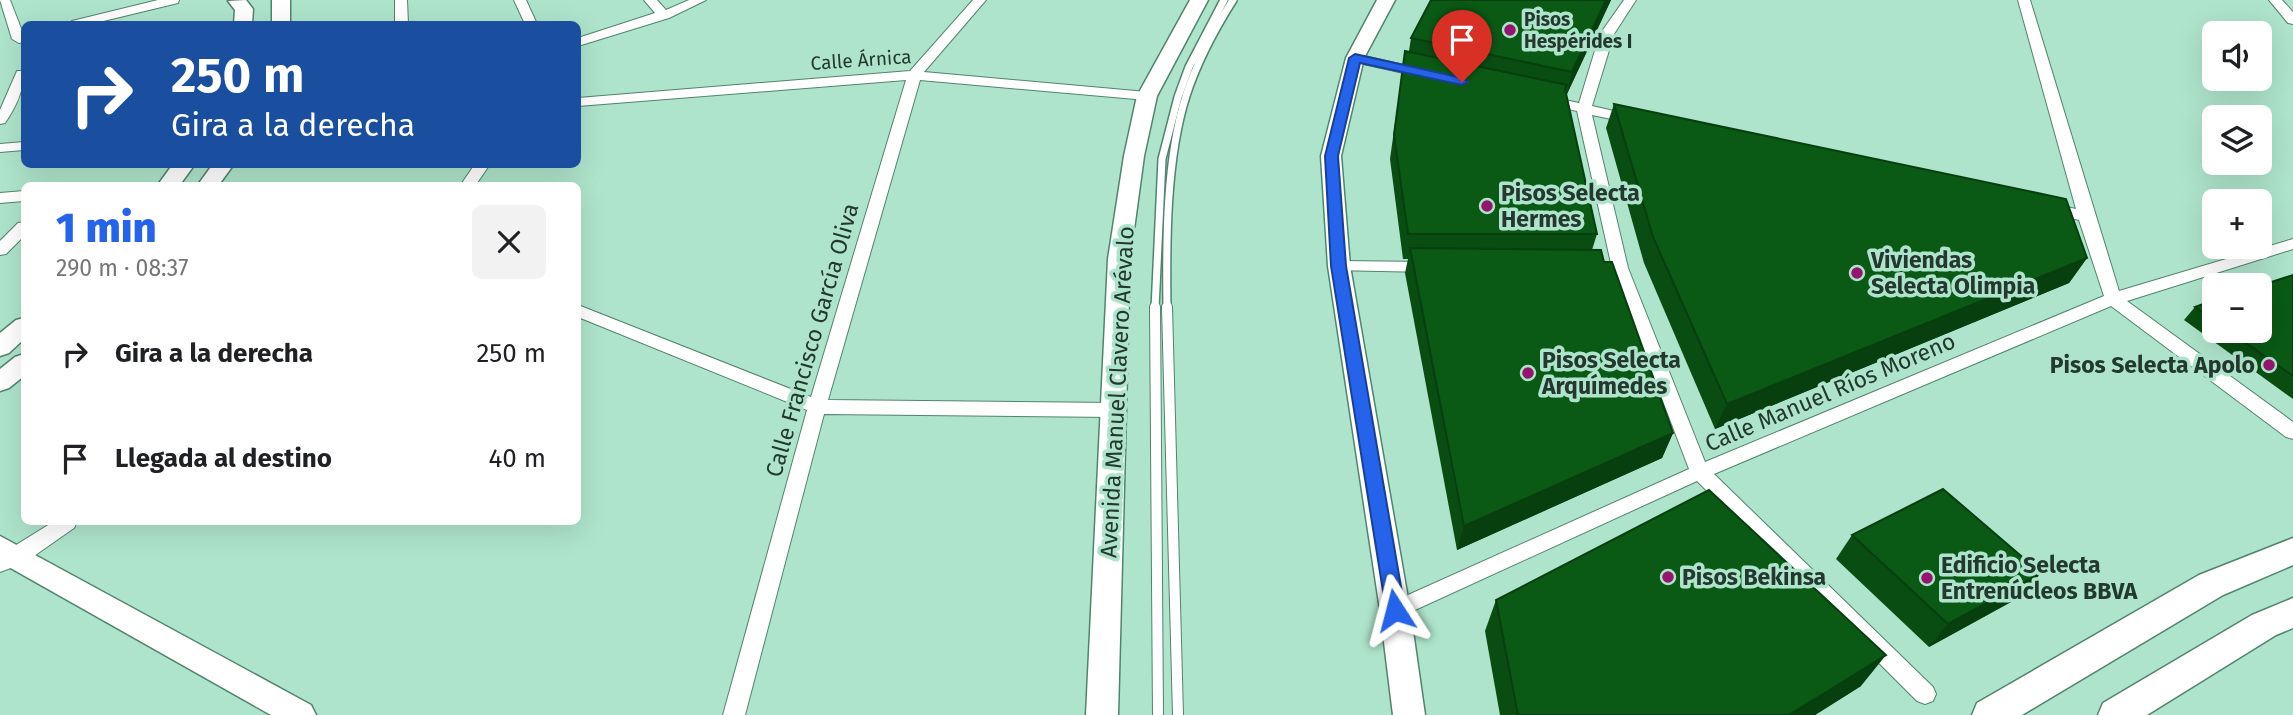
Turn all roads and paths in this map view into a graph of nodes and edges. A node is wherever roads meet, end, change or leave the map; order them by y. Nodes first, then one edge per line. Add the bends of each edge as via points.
1 (4, 0) edge
2 (173, 0) edge
3 (224, 0) edge
4 (244, 0) edge
5 (281, 0) edge
6 (401, 0) edge
7 (520, 0) edge
8 (650, 0) edge
9 (700, 0) edge
10 (981, 0) edge
11 (1199, 0) edge
12 (1224, 0) edge
13 (1233, 0) edge
14 (1386, 0) edge
15 (1630, 0) edge
16 (2008, 0) edge
17 (2275, 0) edge
18 (237, 1) edge
19 (2024, 1) edge
20 (136, 4) edge
21 (664, 15) junction
22 (2293, 20) edge
23 (86, 21) edge
24 (243, 21) edge
25 (281, 21) edge
26 (402, 21) edge
27 (530, 21) edge
28 (18, 39) edge
29 (581, 40) edge
30 (1355, 58) junction
31 (914, 75) junction
32 (21, 76) edge
33 (1441, 77) edge
34 (1147, 96) junction
35 (1532, 97) edge
36 (581, 102) edge
37 (1584, 109) junction
38 (0, 120) edge
39 (1652, 123) edge
40 (21, 146) edge
41 (0, 148) edge
42 (182, 168) edge
43 (221, 168) edge
44 (170, 182) edge
45 (210, 182) edge
46 (21, 196) edge
47 (0, 198) edge
48 (2032, 205) edge
49 (2086, 216) junction
50 (21, 230) edge
51 (2293, 244) edge
52 (0, 250) edge
53 (1339, 266) junction
54 (1447, 267) edge
55 (2113, 299) junction
56 (581, 312) edge
57 (21, 329) edge
58 (0, 347) edge
59 (21, 365) edge
60 (0, 382) edge
61 (817, 407) junction
62 (1114, 410) junction
63 (2293, 432) edge
64 (1700, 472) junction
65 (62, 525) edge
66 (2293, 551) edge
67 (6, 556) edge
68 (1395, 610) junction
69 (2293, 612) edge
70 (1925, 694) dead end
71 (2134, 708) edge
72 (300, 715) edge
73 (734, 715) edge
74 (1102, 715) edge
75 (1158, 715) edge
76 (1178, 715) edge
77 (1409, 715) edge
78 (1990, 715) edge

1 - 28 street
2 - 20 street
3 - 18 main road
4 - 18 main road
5 - 25 main road
6 - 26 street
7 - 27 street
8 - 21 street
9 - 21 street
10 - 31 street, Calle Francisco García Oliva
11 - 34 main road, Avenida Manuel Clavero Arévalo
12 - 75 lane via 1189,68 1162,159 1155,307
13 - 76 lane via 1209,39 1186,96 1172,158 1167,305
14 - 30 main road
15 - 37 street via 1607,34
16 - 19 street
17 - 22 street
18 - 24 main road via 244,9
19 - 49 street
20 - 23 street
21 - 29 street
30 - 33 street
30 - 53 main road via 1331,156
31 - 34 street, Calle Árnica
31 - 36 street, Calle Árnica
31 - 61 street, Calle Francisco García Oliva
32 - 38 street
34 - 62 main road, Avenida Manuel Clavero Arévalo via 1119,259
35 - 37 street
37 - 39 street
37 - 64 street via 1614,268
40 - 41 street
42 - 44 main road
43 - 45 main road
46 - 47 street
48 - 49 street
49 - 55 street
50 - 52 street
51 - 55 street, Calle Manuel Ríos Moreno
53 - 54 street
53 - 68 main road
55 - 63 street
55 - 64 street, Calle Manuel Ríos Moreno
56 - 61 street
57 - 58 main road
59 - 60 main road
61 - 62 street
61 - 73 street, Calle Francisco García Oliva
62 - 74 main road, Avenida Manuel Clavero Arévalo
64 - 68 street, Calle Manuel Ríos Moreno
64 - 70 street
65 - 67 street
66 - 78 main road via 2211,585
67 - 72 main road
68 - 77 main road
69 - 71 main road via 2264,625

